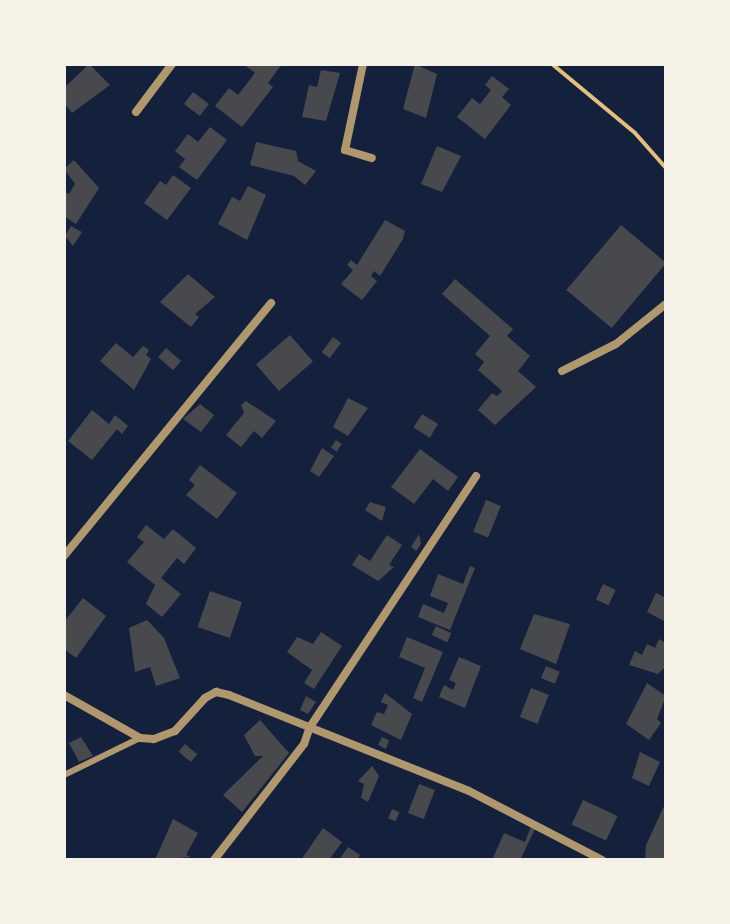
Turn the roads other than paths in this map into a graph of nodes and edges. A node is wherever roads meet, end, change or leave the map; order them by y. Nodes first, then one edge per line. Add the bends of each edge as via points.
1 (172, 64) edge
2 (363, 64) edge
3 (136, 112) dead end
4 (372, 158) dead end
5 (271, 303) dead end
6 (666, 304) edge
7 (562, 371) dead end
8 (476, 476) dead end
9 (64, 556) edge
10 (64, 695) edge
11 (310, 727) junction
12 (140, 738) junction
13 (64, 775) edge
14 (214, 860) edge
15 (602, 860) edge

1 - 3 street
2 - 4 street via 345,150
5 - 9 street
6 - 7 street via 616,344
8 - 11 street
10 - 12 street
11 - 12 street via 216,692 168,736
11 - 14 street via 304,744
11 - 15 street via 469,791
12 - 13 lane

